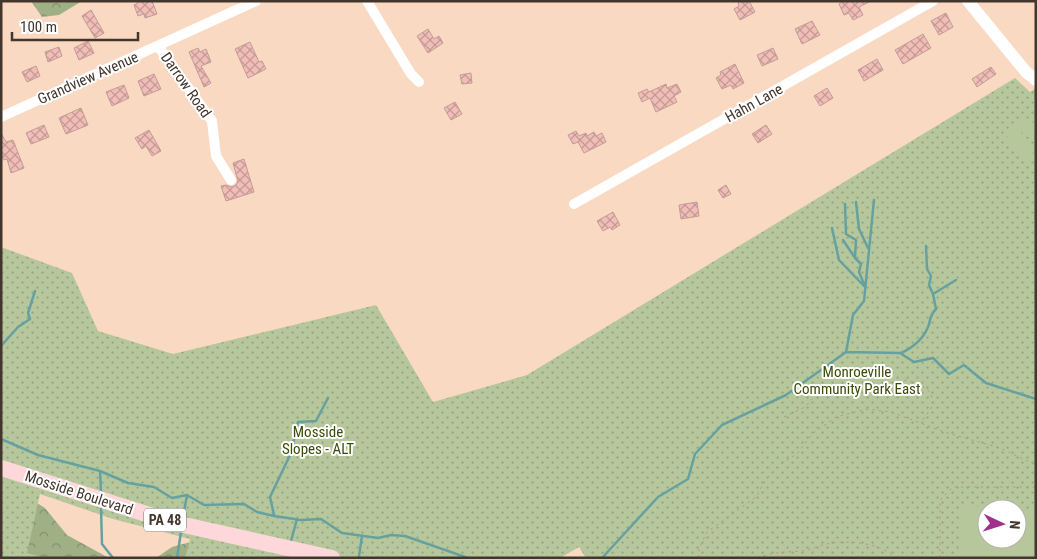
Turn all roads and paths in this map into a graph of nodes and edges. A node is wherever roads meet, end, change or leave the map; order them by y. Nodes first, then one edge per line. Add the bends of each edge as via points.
1 (256, 1) edge
2 (366, 1) edge
3 (933, 1) edge
4 (968, 1) edge
5 (158, 46) junction
6 (1036, 80) edge
7 (419, 82) dead end
8 (1, 117) edge
9 (230, 180) dead end
10 (574, 204) dead end
11 (784, 417) dead end
12 (922, 422) junction
13 (1036, 465) edge
14 (1, 468) edge
15 (1036, 487) edge
16 (332, 558) edge
17 (699, 558) edge
18 (757, 558) edge
19 (895, 558) edge
20 (940, 558) edge

1 - 5 street, Grandview Avenue
2 - 7 street
3 - 10 street, Hahn Lane
4 - 6 street
5 - 8 street, Grandview Avenue
5 - 9 street, Darrow Road via 212,121 216,156
11 - 12 path via 806,407 816,395 825,392 841,393 907,380 930,392 934,404
12 - 13 path via 944,432 1000,448
12 - 17 path via 891,412 867,409 836,417 812,434 797,454 779,465 756,497 707,532 699,548
14 - 16 main road, Mosside Boulevard / PA 48 via 175,523
15 - 20 path via 953,487 940,500
18 - 19 path via 815,549 832,543 869,546 890,552

